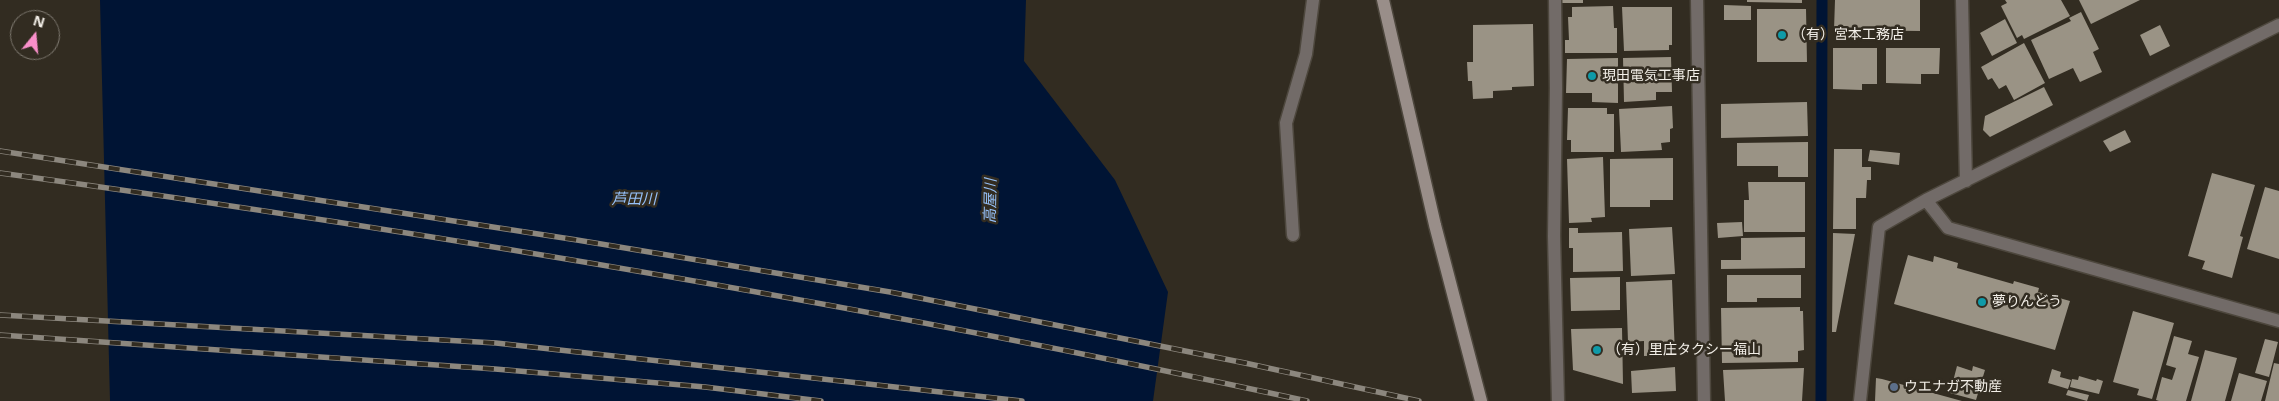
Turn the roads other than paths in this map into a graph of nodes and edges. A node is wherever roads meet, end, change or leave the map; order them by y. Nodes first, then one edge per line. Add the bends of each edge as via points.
1 (1313, 0) edge
2 (1383, 0) edge
3 (1555, 0) edge
4 (1697, 0) edge
5 (1962, 0) edge
6 (2279, 25) edge
7 (1966, 181) junction
8 (1926, 200) junction
9 (1294, 235) dead end
10 (2279, 321) edge
11 (1482, 401) edge
12 (1558, 401) edge
13 (1704, 401) edge
14 (1860, 401) edge

1 - 9 street via 1306,54 1286,123
2 - 11 street via 1435,225
3 - 12 street via 1554,236
4 - 13 street
5 - 7 street
6 - 7 street
7 - 8 street
8 - 10 street via 1948,228
8 - 14 street via 1879,227

